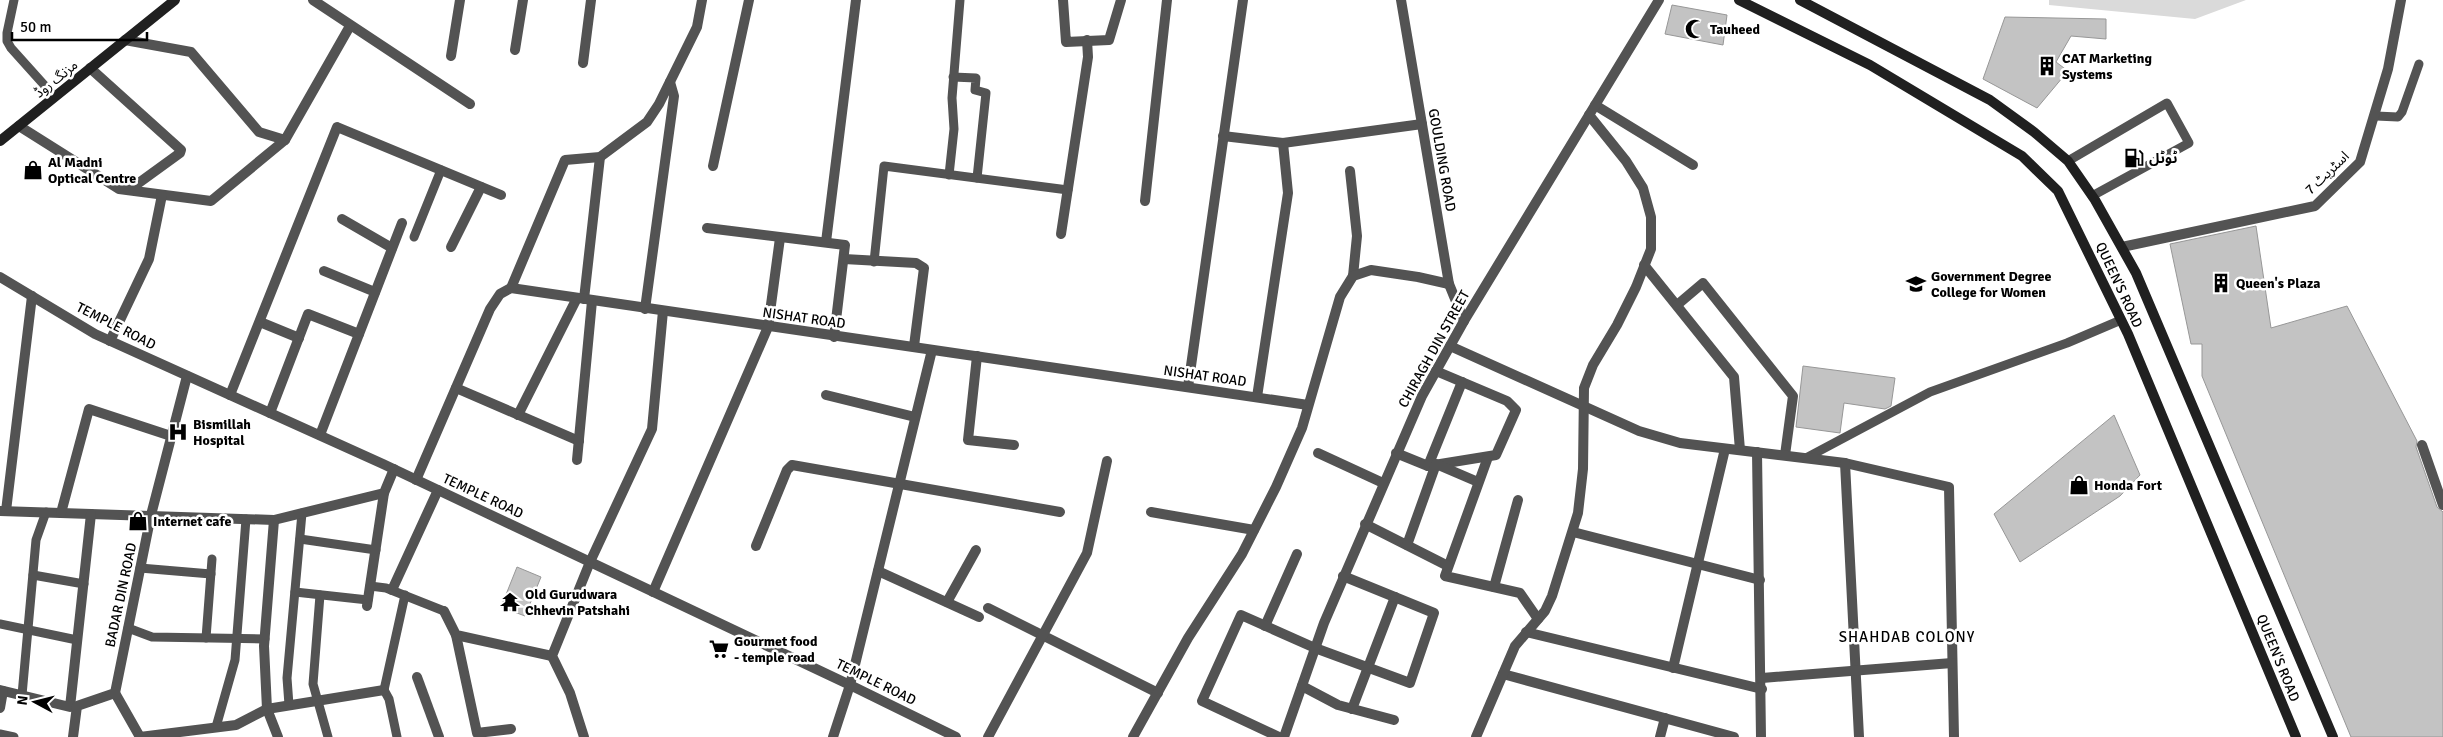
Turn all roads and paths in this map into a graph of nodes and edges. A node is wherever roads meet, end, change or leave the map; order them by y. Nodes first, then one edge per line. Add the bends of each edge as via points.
1 (14, 0) edge
2 (175, 0) edge
3 (313, 0) edge
4 (460, 0) edge
5 (523, 0) edge
6 (592, 0) edge
7 (702, 0) edge
8 (749, 0) edge
9 (856, 0) edge
10 (960, 0) edge
11 (1063, 0) edge
12 (1121, 0) edge
13 (1167, 0) edge
14 (1243, 0) edge
15 (1401, 0) edge
16 (1659, 0) edge
17 (1739, 0) edge
18 (1800, 0) edge
19 (2401, 0) edge
20 (350, 26) junction
21 (125, 40) junction
22 (1086, 40) junction
23 (515, 50) dead end
24 (451, 56) dead end
25 (582, 63) dead end
26 (2419, 64) dead end
27 (90, 68) junction
28 (953, 76) junction
29 (670, 82) junction
30 (55, 97) junction
31 (470, 104) dead end
32 (1595, 105) junction
33 (1589, 115) junction
34 (2376, 116) junction
35 (1422, 124) junction
36 (19, 126) junction
37 (1224, 136) junction
38 (285, 140) junction
39 (0, 141) edge
40 (1283, 143) junction
41 (600, 157) junction
42 (2068, 161) junction
43 (1693, 165) dead end
44 (713, 166) dead end
45 (441, 170) junction
46 (1350, 171) dead end
47 (949, 175) junction
48 (977, 178) junction
49 (481, 187) junction
50 (129, 190) junction
51 (1068, 190) junction
52 (162, 195) junction
53 (501, 195) dead end
54 (2092, 196) junction
55 (1145, 201) dead end
56 (342, 219) dead end
57 (402, 223) dead end
58 (707, 228) dead end
59 (1061, 234) dead end
60 (414, 237) dead end
61 (780, 238) junction
62 (826, 242) junction
63 (451, 247) dead end
64 (392, 248) junction
65 (2122, 248) junction
66 (844, 259) junction
67 (874, 262) junction
68 (1644, 266) junction
69 (324, 271) dead end
70 (1353, 276) junction
71 (0, 277) edge
72 (1449, 284) junction
73 (511, 288) junction
74 (375, 292) junction
75 (32, 296) junction
76 (584, 299) junction
77 (1677, 305) junction
78 (645, 309) junction
79 (663, 311) junction
80 (2121, 320) junction
81 (260, 322) junction
82 (1464, 322) junction
83 (768, 327) junction
84 (359, 334) junction
85 (834, 337) junction
86 (299, 338) junction
87 (110, 341) junction
88 (914, 346) junction
89 (1450, 346) junction
90 (932, 350) junction
91 (977, 356) junction
92 (1436, 371) junction
93 (187, 376) junction
94 (1462, 382) junction
95 (1188, 387) junction
96 (456, 388) junction
97 (230, 395) junction
98 (826, 395) dead end
99 (1257, 397) junction
100 (1308, 405) junction
101 (1582, 405) junction
102 (270, 413) junction
103 (518, 415) junction
104 (915, 417) junction
105 (320, 435) junction
106 (171, 436) junction
107 (579, 441) junction
108 (1014, 445) dead end
109 (2422, 445) dead end
110 (1725, 449) junction
111 (1740, 450) junction
112 (1757, 452) junction
113 (1318, 453) dead end
114 (1396, 453) junction
115 (1786, 455) junction
116 (1488, 457) junction
117 (1806, 458) junction
118 (577, 460) dead end
119 (1107, 461) dead end
120 (1845, 462) junction
121 (1432, 465) junction
122 (394, 469) junction
123 (416, 480) junction
124 (1478, 482) junction
125 (899, 483) junction
126 (1383, 483) junction
127 (438, 490) junction
128 (384, 493) junction
129 (1518, 500) dead end
130 (2443, 504) edge
131 (3, 511) edge
132 (46, 512) junction
133 (1060, 512) dead end
134 (1151, 512) dead end
135 (61, 513) junction
136 (302, 513) junction
137 (91, 514) junction
138 (151, 515) junction
139 (246, 519) junction
140 (274, 520) junction
141 (1365, 524) junction
142 (1254, 530) junction
143 (1573, 532) junction
144 (300, 539) junction
145 (1407, 545) junction
146 (756, 546) dead end
147 (376, 550) junction
148 (976, 550) dead end
149 (1297, 554) dead end
150 (212, 559) dead end
151 (590, 562) junction
152 (1698, 564) junction
153 (1448, 566) junction
154 (140, 568) junction
155 (878, 572) junction
156 (211, 574) junction
157 (33, 575) junction
158 (1343, 576) junction
159 (1760, 580) junction
160 (84, 584) junction
161 (370, 586) junction
162 (1494, 587) junction
163 (392, 590) junction
164 (295, 592) junction
165 (653, 592) junction
166 (320, 595) junction
167 (405, 595) junction
168 (1395, 597) junction
169 (947, 602) junction
170 (367, 603) joint
171 (988, 608) dead end
172 (444, 611) joint
173 (979, 616) dead end
174 (1538, 619) junction
175 (0, 624) edge
176 (1265, 626) junction
177 (128, 628) junction
178 (28, 630) junction
179 (1526, 632) junction
180 (456, 635) junction
181 (1042, 636) junction
182 (206, 638) junction
183 (237, 638) junction
184 (265, 639) junction
185 (77, 640) junction
186 (1315, 648) junction
187 (552, 656) junction
188 (1952, 663) junction
189 (1368, 667) junction
190 (1673, 668) junction
191 (1856, 671) junction
192 (1503, 674) junction
193 (416, 677) dead end
194 (1762, 678) junction
195 (850, 684) junction
196 (1302, 686) junction
197 (1762, 689) junction
198 (2, 690) edge
199 (384, 690) junction
200 (115, 693) junction
201 (1158, 693) junction
202 (22, 695) junction
203 (316, 701) junction
204 (289, 705) junction
205 (0, 708) edge
206 (267, 709) junction
207 (1352, 709) junction
208 (1665, 718) junction
209 (1394, 720) dead end
210 (216, 727) junction
211 (511, 729) dead end
212 (0, 734) edge
213 (14, 737) edge
214 (73, 737) edge
215 (140, 737) edge
216 (278, 737) edge
217 (328, 737) edge
218 (397, 737) edge
219 (439, 737) edge
220 (584, 737) edge
221 (833, 737) edge
222 (956, 737) edge
223 (988, 737) edge
224 (1133, 737) edge
225 (1278, 737) edge
226 (1284, 737) edge
227 (1476, 737) edge
228 (1660, 737) edge
229 (1734, 737) edge
230 (1762, 737) edge
231 (1859, 737) edge
232 (1954, 737) edge
233 (2296, 737) edge
234 (2333, 737) edge

1 - 30 lane via 7,41
2 - 21 main road, مزنگ روڈ
3 - 20 street
4 - 24 street
5 - 23 street
6 - 25 street
7 - 29 street via 697,27
8 - 44 street
9 - 62 street
10 - 28 lane
11 - 22 street via 1066,42
12 - 22 street via 1109,40
13 - 55 street
14 - 37 street
15 - 35 street, GOULDING ROAD
16 - 32 street, CHIRAGH DIN STREET
17 - 80 main road, QUEEN'S ROAD via 1870,65 2022,156 2058,191
18 - 42 main road, QUEEN'S ROAD via 1990,100
19 - 34 street, اسٹریٹ 7
20 - 31 street
20 - 38 street
21 - 27 main road, مزنگ روڈ
21 - 38 street via 191,52 259,132
22 - 51 street via 1088,57
26 - 34 lane via 2398,117
27 - 30 main road, مزنگ روڈ
27 - 50 street via 181,150
28 - 47 lane via 954,129
28 - 48 lane via 976,78 975,90 986,93
29 - 41 street via 647,122
29 - 78 street via 674,96
30 - 36 main road, مزنگ روڈ
32 - 33 street, CHIRAGH DIN STREET
32 - 43 street
33 - 68 street via 1643,188 1651,216 1651,249
33 - 82 street, CHIRAGH DIN STREET
34 - 65 street, اسٹریٹ 7 via 2360,162 2315,206
35 - 40 street
35 - 72 street, GOULDING ROAD
36 - 39 main road, مزنگ روڈ
36 - 50 street via 120,189
37 - 40 street
37 - 95 street
38 - 52 street via 210,201
40 - 99 street via 1288,194
41 - 73 street via 565,160
41 - 76 street
42 - 54 main road, QUEEN'S ROAD
42 - 54 lane via 2167,103 2189,143
45 - 49 street
45 - 60 lane
45 - 81 street via 337,127
46 - 70 street via 1357,236
47 - 48 lane
47 - 67 lane via 884,166
48 - 51 lane
49 - 53 street
49 - 63 street
50 - 52 street
51 - 59 street
52 - 87 street via 149,259
54 - 65 main road, QUEEN'S ROAD
56 - 64 street
57 - 64 street
58 - 61 street
61 - 62 street
61 - 83 street
62 - 66 street via 845,245
64 - 74 street
65 - 234 main road, QUEEN'S ROAD via 2136,273
66 - 67 street
66 - 85 street
67 - 88 street via 916,263 924,268
68 - 77 street
68 - 101 street via 1617,325 1593,365 1584,388
69 - 74 street
70 - 72 street via 1371,270
70 - 100 street via 1340,297
71 - 75 street, TEMPLE ROAD
72 - 82 street, GOULDING ROAD
73 - 76 street, NISHAT ROAD
73 - 96 street via 500,294 490,309
74 - 84 street
75 - 87 street, TEMPLE ROAD
75 - 131 street
76 - 78 street, NISHAT ROAD
76 - 103 street
76 - 107 street
77 - 111 street via 1734,377
77 - 115 street via 1703,283 1793,396
78 - 79 street, NISHAT ROAD
79 - 83 street, NISHAT ROAD
79 - 151 street via 652,429
80 - 117 lane via 1930,392
80 - 233 main road, QUEEN'S ROAD
81 - 86 street
81 - 97 street
82 - 89 street, CHIRAGH DIN STREET
83 - 85 street, NISHAT ROAD
83 - 165 street
84 - 86 street via 308,314
84 - 105 street
85 - 88 street, NISHAT ROAD
86 - 102 street
87 - 93 street, TEMPLE ROAD
88 - 90 street, NISHAT ROAD
89 - 92 street, CHIRAGH DIN STREET
89 - 101 street
90 - 91 street, NISHAT ROAD
90 - 104 street
91 - 95 street, NISHAT ROAD
91 - 108 street via 968,440
92 - 94 street
92 - 114 street, CHIRAGH DIN STREET
93 - 97 street, TEMPLE ROAD
93 - 106 street, BADAR DIN ROAD
94 - 116 street via 1507,401 1516,410 1496,455
94 - 121 street
95 - 99 street, NISHAT ROAD
96 - 103 street
96 - 123 street
97 - 102 street, TEMPLE ROAD
98 - 104 street
99 - 100 street, NISHAT ROAD
100 - 142 street via 1302,428
101 - 110 street via 1639,431 1680,443
101 - 143 street via 1583,469
102 - 105 street, TEMPLE ROAD
103 - 107 street
104 - 125 street
105 - 122 street, TEMPLE ROAD
106 - 135 street via 89,409
106 - 138 street, BADAR DIN ROAD
107 - 118 street
109 - 130 street
110 - 111 street
110 - 152 street
111 - 112 street
112 - 115 street
112 - 159 street
113 - 126 street
114 - 121 street
114 - 126 street, CHIRAGH DIN STREET
115 - 117 street
116 - 121 street
116 - 124 street
117 - 120 street
119 - 181 street via 1087,553
120 - 188 street via 1949,487
120 - 191 street
121 - 124 street
121 - 145 street
122 - 123 street, TEMPLE ROAD
122 - 128 street
123 - 127 street, TEMPLE ROAD
124 - 153 street
125 - 133 street
125 - 146 street via 792,465 787,470
125 - 155 street
126 - 141 street, CHIRAGH DIN STREET
127 - 151 street, TEMPLE ROAD
127 - 163 street
128 - 136 street
128 - 147 street
129 - 162 street
131 - 132 street
132 - 135 street
132 - 157 lane via 36,540
134 - 142 street
135 - 137 street
136 - 140 street
136 - 144 lane
137 - 138 street
137 - 160 street
138 - 139 street
138 - 154 street, BADAR DIN ROAD
139 - 140 street
139 - 183 lane
140 - 184 street
141 - 145 street
141 - 158 street, CHIRAGH DIN STREET
142 - 201 street
143 - 152 street
143 - 174 street via 1552,596
144 - 147 lane
144 - 164 lane
145 - 153 street
147 - 161 street
148 - 169 street
149 - 176 street
150 - 156 lane
151 - 165 street, TEMPLE ROAD
151 - 187 street
152 - 159 street
152 - 190 street
153 - 162 street via 1445,576
154 - 156 lane
154 - 177 street, BADAR DIN ROAD
155 - 169 street
155 - 195 street
156 - 182 lane
157 - 160 lane
157 - 178 lane
158 - 168 street
158 - 186 street, CHIRAGH DIN STREET
159 - 194 street
160 - 185 street
161 - 163 lane
161 - 170 street
162 - 174 street via 1520,593
163 - 167 lane
164 - 166 lane
164 - 204 lane via 287,678
165 - 195 street, TEMPLE ROAD
166 - 170 lane
166 - 203 lane via 313,684
167 - 172 lane
167 - 199 lane
168 - 189 street
168 - 189 street via 1434,613 1410,684
169 - 173 street
171 - 181 street
172 - 180 street
174 - 179 street
175 - 178 lane
176 - 186 street
176 - 225 street via 1241,615 1202,701
177 - 182 lane via 152,637
177 - 200 street, BADAR DIN ROAD
178 - 185 lane
178 - 202 lane
179 - 190 street
179 - 192 street
180 - 187 street
180 - 211 street via 477,732
181 - 201 street
181 - 223 street
182 - 183 lane
183 - 184 lane
183 - 210 lane via 235,660
184 - 206 street
185 - 202 street via 70,707
186 - 189 street
186 - 196 street, CHIRAGH DIN STREET
187 - 220 street via 570,693
188 - 191 street
188 - 232 street
189 - 207 street
190 - 197 street
191 - 194 street
191 - 231 street
192 - 208 street
192 - 227 street
193 - 219 street
194 - 197 street
195 - 221 street
195 - 222 street, TEMPLE ROAD
196 - 207 street
196 - 226 street, CHIRAGH DIN STREET
197 - 230 street
198 - 202 street
198 - 205 street
199 - 203 street
199 - 218 lane
200 - 214 street via 77,706
200 - 215 street
201 - 224 street
203 - 204 street
203 - 217 lane
204 - 206 street
206 - 210 street via 236,725
206 - 216 street
207 - 209 street
208 - 228 street
208 - 229 street
210 - 215 street
212 - 213 lane

